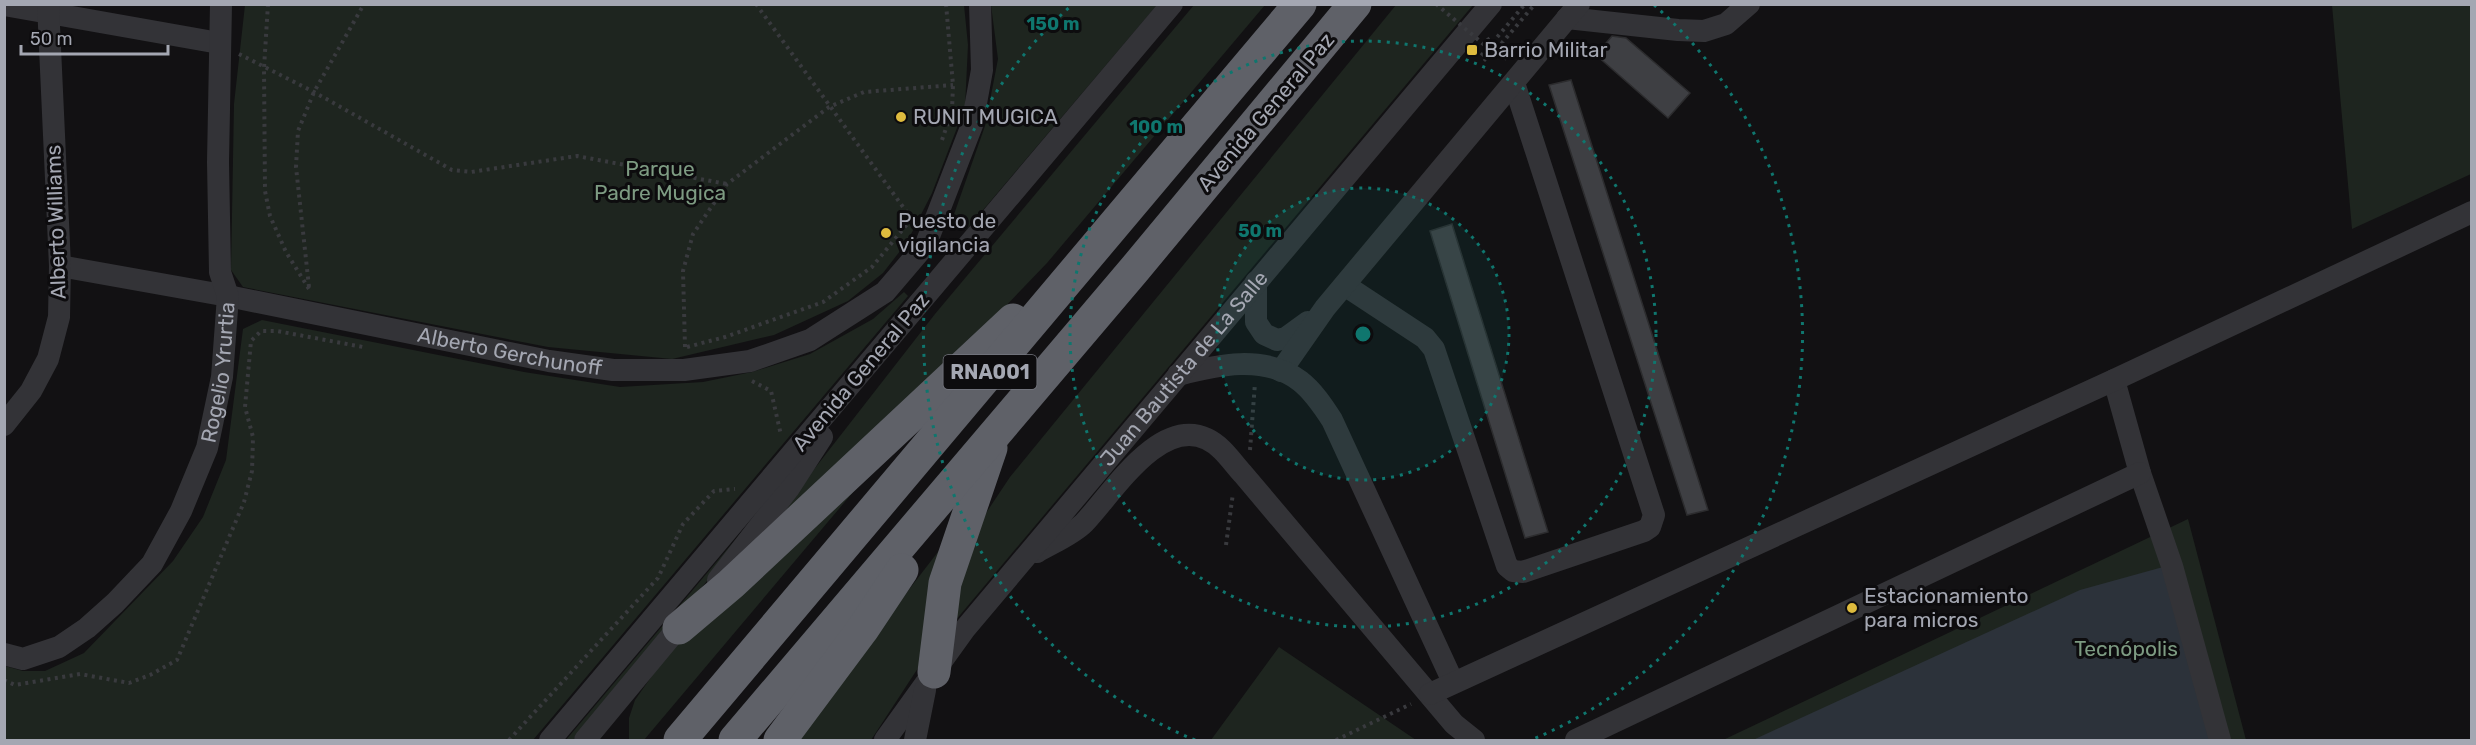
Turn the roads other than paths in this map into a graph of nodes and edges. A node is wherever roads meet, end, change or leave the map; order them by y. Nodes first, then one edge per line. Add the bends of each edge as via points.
1 (221, 4) edge
2 (980, 4) edge
3 (1172, 4) edge
4 (1300, 4) edge
5 (1355, 4) edge
6 (1491, 4) edge
7 (1749, 4) edge
8 (4, 5) edge
9 (47, 9) edge
10 (1573, 11) edge
11 (219, 43) junction
12 (1514, 82) junction
13 (2472, 212) edge
14 (926, 244) junction
15 (1095, 247) junction
16 (60, 266) junction
17 (950, 266) junction
18 (1256, 282) junction
19 (1346, 286) junction
20 (228, 296) junction
21 (1325, 308) junction
22 (873, 358) junction
23 (1281, 371) junction
24 (1178, 375) junction
25 (2114, 380) junction
26 (4, 425) edge
27 (997, 430) junction
28 (2140, 473) junction
29 (1020, 562) junction
30 (679, 628) junction
31 (14, 657) edge
32 (930, 677) junction
33 (1453, 682) junction
34 (1430, 694) junction
35 (550, 741) edge
36 (585, 741) edge
37 (680, 741) edge
38 (735, 741) edge
39 (780, 741) edge
40 (885, 741) edge
41 (915, 741) edge
42 (1474, 741) edge
43 (1576, 741) edge
44 (2220, 741) edge

1 - 11 street, Rogelio Yrurtia
2 - 14 street, Alberto Gerchunoff via 982,69 972,126
3 - 17 street, Avenida General Paz
4 - 15 highway, Avenida General Paz / RNA001
5 - 27 highway, Avenida General Paz / RNA001
6 - 18 street, Juan Bautista de La Salle
7 - 10 street via 1726,24 1704,31
8 - 9 street
9 - 11 street
9 - 16 street, Alberto Williams
10 - 12 street
11 - 20 street, Rogelio Yrurtia via 220,272
12 - 19 street
12 - 19 street via 1654,516 1650,526 1523,572 1507,566 1434,349 1425,338
13 - 25 street
14 - 17 street
14 - 20 street, Alberto Gerchunoff via 885,292 810,340 750,361 684,370 614,370 549,362 314,303
15 - 30 highway
15 - 37 highway, Avenida General Paz / RNA001
16 - 20 street, Alberto Gerchunoff
16 - 26 street, Alberto Williams via 58,318 48,360 31,391
17 - 22 street, Avenida General Paz
18 - 21 street via 1256,322 1264,334 1277,340 1286,338
18 - 24 street, Juan Bautista de La Salle
19 - 21 street
20 - 31 street, Rogelio Yrurtia via 222,377 207,448 181,511 152,564 87,628 59,647
21 - 23 street
22 - 30 street via 789,488
22 - 35 street, Avenida General Paz
23 - 24 street via 1257,365 1223,364
23 - 33 street via 1299,380 1316,396 1332,420
24 - 29 street, Juan Bautista de La Salle
25 - 28 street
25 - 33 street
27 - 32 highway via 945,583
27 - 38 highway, Avenida General Paz / RNA001
27 - 39 highway via 862,630
28 - 43 street
28 - 44 street via 2172,566
29 - 32 street, Juan Bautista de La Salle
29 - 34 street via 1082,526 1148,452 1178,435 1206,438 1243,474
30 - 36 street
32 - 40 street, Juan Bautista de La Salle
32 - 41 street
33 - 34 street
34 - 42 street

